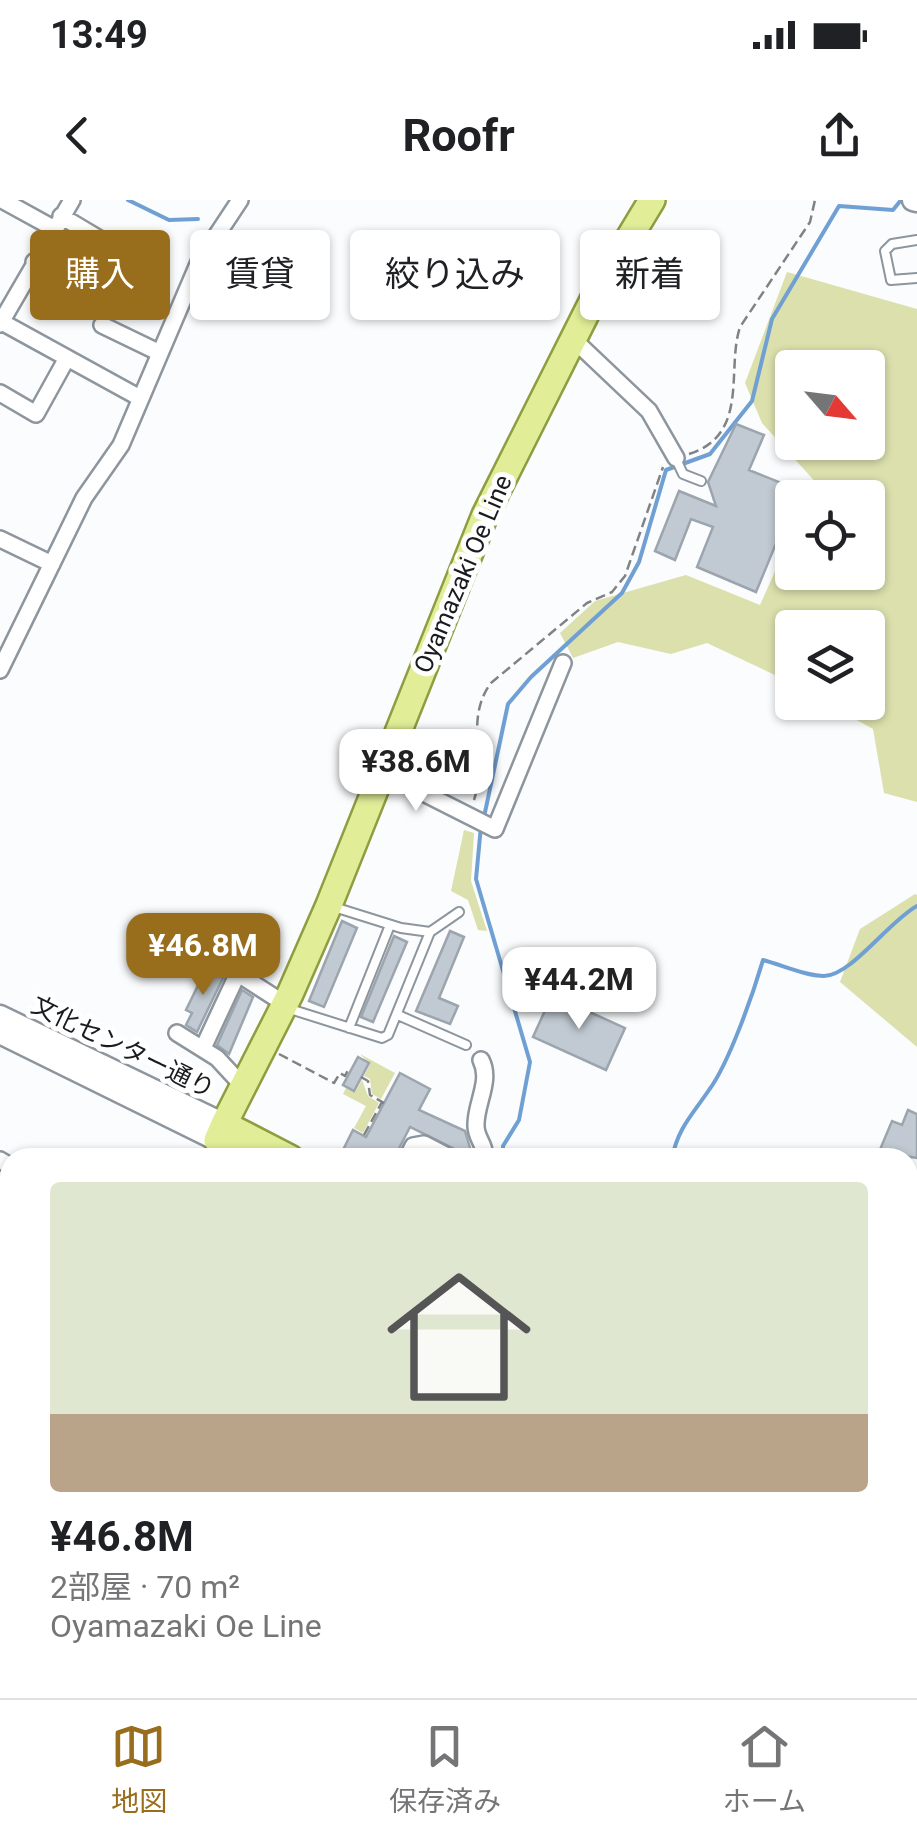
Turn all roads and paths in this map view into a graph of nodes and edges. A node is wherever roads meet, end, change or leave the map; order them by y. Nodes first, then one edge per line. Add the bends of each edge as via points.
1 (2, 200) edge
2 (72, 200) edge
3 (240, 200) edge
4 (652, 200) edge
5 (814, 200) edge
6 (57, 222) junction
7 (52, 230) edge
8 (75, 230) edge
9 (917, 240) edge
10 (30, 269) edge
11 (917, 278) edge
12 (0, 323) edge
13 (102, 325) dead end
14 (572, 338) junction
15 (160, 353) junction
16 (66, 358) junction
17 (0, 393) edge
18 (140, 398) junction
19 (676, 459) junction
20 (700, 481) dead end
21 (0, 539) edge
22 (52, 564) junction
23 (563, 663) dead end
24 (0, 670) edge
25 (384, 773) junction
26 (469, 816) junction
27 (328, 905) junction
28 (459, 912) dead end
29 (390, 925) junction
30 (430, 932) junction
31 (212, 957) dead end
32 (238, 973) junction
33 (285, 1004) junction
34 (0, 1016) edge
35 (398, 1016) junction
36 (349, 1028) junction
37 (177, 1032) dead end
38 (0, 1033) edge
39 (466, 1044) dead end
40 (204, 1048) junction
41 (273, 1051) dead end
42 (481, 1060) dead end
43 (348, 1070) dead end
44 (361, 1077) dead end
45 (242, 1085) junction
46 (364, 1136) dead end
47 (217, 1141) edge
48 (247, 1148) edge
49 (484, 1148) edge

1 - 6 street
2 - 6 street
3 - 15 street via 200,262
4 - 14 main road, Oyamazaki Oe Line
5 - 19 path via 810,222 740,327 735,396 718,435 703,450
6 - 7 street
6 - 8 street
9 - 11 lane via 886,251 890,280
10 - 12 street
12 - 16 street
13 - 15 street
14 - 19 street via 649,410
14 - 25 main road, Oyamazaki Oe Line via 460,570
15 - 18 street
16 - 17 street via 36,414
16 - 18 street
18 - 22 street via 121,446 84,498
19 - 20 lane via 683,474
19 - 26 path via 664,462 624,576 612,592 586,603 479,699 481,780
21 - 22 street
22 - 24 street
23 - 26 street via 495,828
25 - 26 street
25 - 27 main road, Oyamazaki Oe Line
27 - 29 lane
27 - 33 main road, Oyamazaki Oe Line
28 - 30 lane
29 - 30 lane
29 - 36 lane
30 - 35 lane
31 - 32 street
32 - 33 street
32 - 40 street
33 - 36 lane
33 - 45 main road, Oyamazaki Oe Line
34 - 47 street, 文化センター通り
35 - 36 lane via 382,1038
35 - 39 lane
37 - 40 street
38 - 47 street, 文化センター通り
40 - 45 street
41 - 43 path via 334,1083
42 - 49 street via 485,1075 475,1128
44 - 46 path via 370,1095 383,1102
45 - 47 main road, Oyamazaki Oe Line
47 - 48 main road

